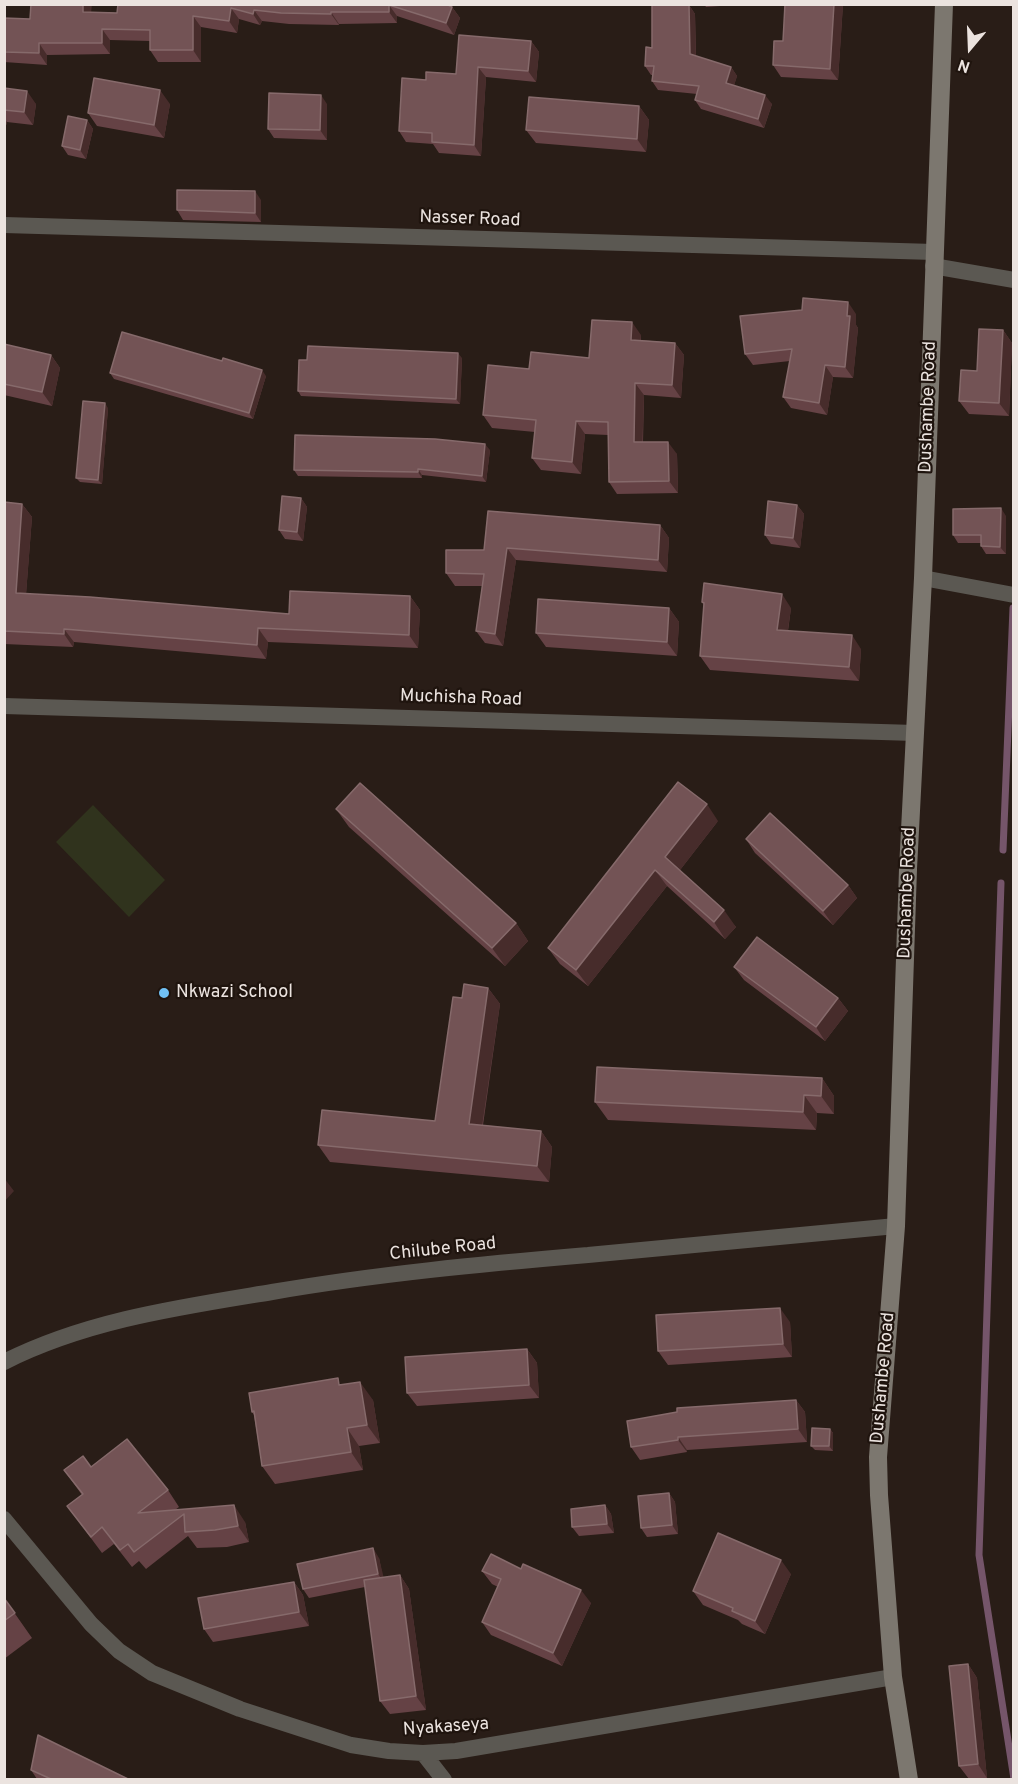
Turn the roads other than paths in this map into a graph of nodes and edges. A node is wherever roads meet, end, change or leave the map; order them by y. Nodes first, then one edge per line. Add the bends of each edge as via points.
1 (944, 4) edge
2 (4, 225) edge
3 (933, 259) junction
4 (1014, 280) edge
5 (923, 579) junction
6 (1014, 596) edge
7 (4, 706) edge
8 (915, 733) junction
9 (896, 1226) junction
10 (4, 1362) edge
11 (4, 1519) edge
12 (893, 1677) junction
13 (423, 1753) junction
14 (444, 1779) edge
15 (909, 1779) edge

1 - 3 street, Dushambe Road
2 - 3 street, Nasser Road
3 - 4 street, Nasser Road
3 - 5 street, Dushambe Road
5 - 6 street
5 - 8 street, Dushambe Road
7 - 8 street, Muchisha Road
8 - 9 street, Dushambe Road
9 - 10 street, Chilube Road via 433,1269 312,1285 117,1320 36,1346
9 - 12 street, Dushambe Road via 878,1457
11 - 13 street, Nyakaseya via 91,1624 119,1652 152,1673 240,1709 351,1745
12 - 13 street, Nyakaseya via 456,1751
12 - 15 street, Dushambe Road
13 - 14 street

